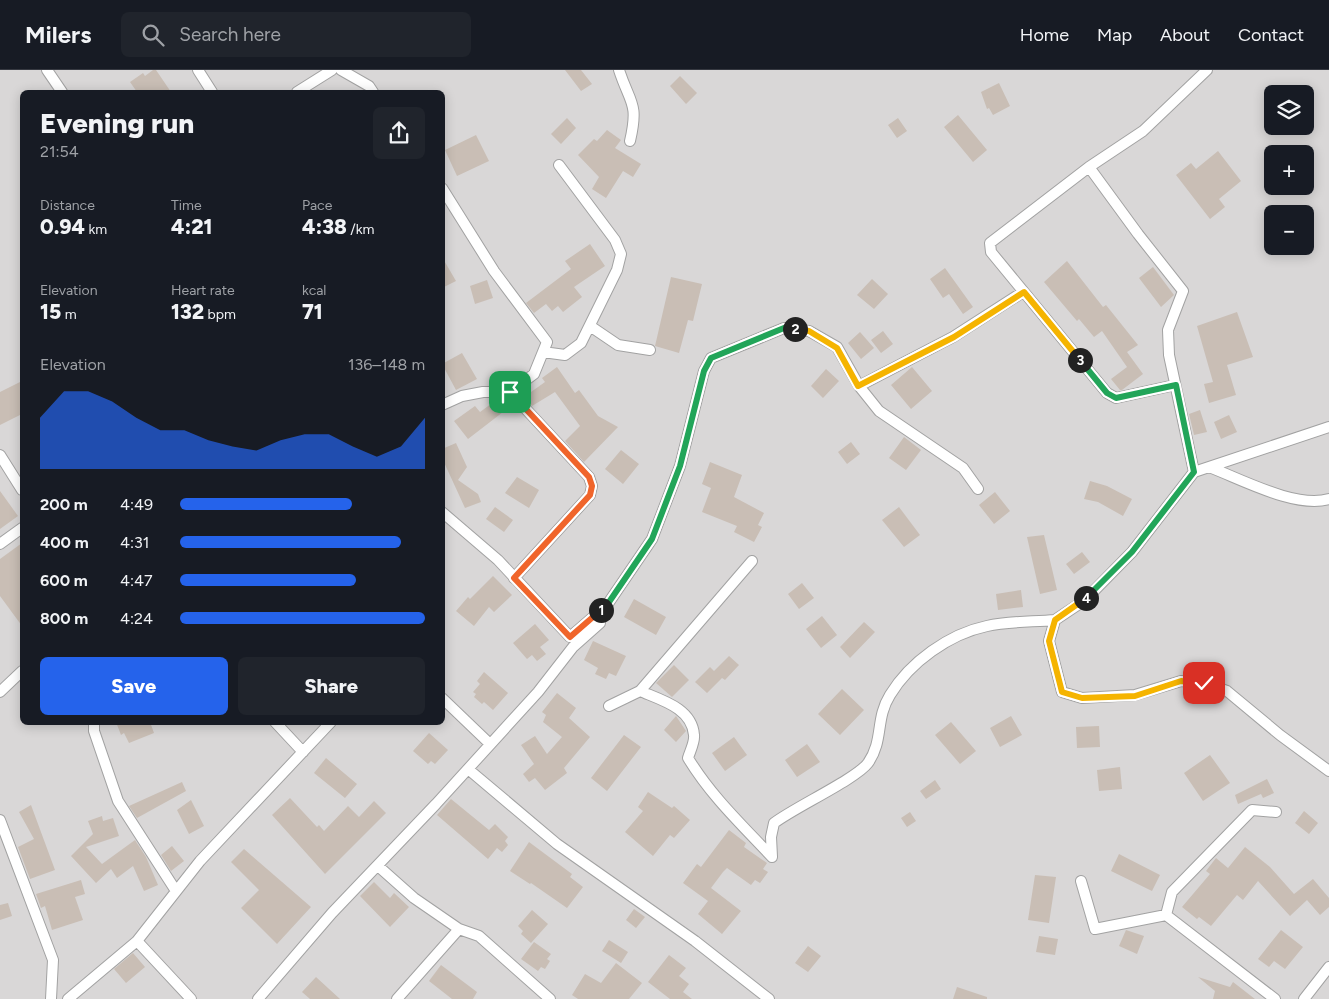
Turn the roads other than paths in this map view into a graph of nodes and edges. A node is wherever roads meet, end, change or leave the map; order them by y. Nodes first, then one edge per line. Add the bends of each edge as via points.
1 (48, 70) edge
2 (198, 70) edge
3 (332, 70) edge
4 (341, 70) edge
5 (619, 70) edge
6 (1207, 70) edge
7 (61, 90) edge
8 (211, 90) edge
9 (300, 90) edge
10 (372, 90) edge
11 (630, 141) dead end
12 (559, 165) dead end
13 (1089, 167) junction
14 (445, 193) edge
15 (1024, 292) junction
16 (590, 326) junction
17 (650, 350) dead end
18 (543, 352) junction
19 (1176, 385) junction
20 (858, 386) junction
21 (510, 392) junction
22 (445, 404) edge
23 (1329, 427) edge
24 (0, 455) edge
25 (1209, 467) junction
26 (1194, 472) junction
27 (20, 487) edge
28 (978, 489) dead end
29 (1329, 499) edge
30 (445, 515) edge
31 (20, 529) edge
32 (0, 544) edge
33 (752, 561) dead end
34 (514, 578) junction
35 (1055, 620) junction
36 (600, 623) dead end
37 (20, 673) edge
38 (640, 691) junction
39 (0, 692) edge
40 (445, 701) edge
41 (609, 706) dead end
42 (94, 725) edge
43 (278, 725) edge
44 (328, 725) edge
45 (490, 744) junction
46 (303, 752) junction
47 (468, 769) junction
48 (1329, 771) edge
49 (1276, 812) dead end
50 (0, 820) edge
51 (378, 866) junction
52 (1081, 881) dead end
53 (176, 891) junction
54 (1166, 915) junction
55 (459, 928) junction
56 (137, 941) junction
57 (1329, 967) edge
58 (51, 999) edge
59 (68, 999) edge
60 (191, 999) edge
61 (258, 999) edge
62 (397, 999) edge
63 (550, 999) edge
64 (769, 999) edge
65 (1275, 999) edge
66 (1304, 999) edge

1 - 7 street
2 - 8 street
3 - 9 street
4 - 10 street
5 - 11 street via 633,102 635,118
6 - 13 street via 1143,131
12 - 16 street via 615,240 621,254 617,270
13 - 15 street via 990,243 991,252
13 - 19 street via 1183,292 1168,330 1169,356
14 - 18 street via 494,271 547,342
15 - 19 street via 1107,393 1116,398
15 - 20 street via 954,337
16 - 17 street via 618,345
16 - 18 street via 581,343 565,355
18 - 21 street via 534,374
19 - 26 street
20 - 28 street via 879,411 964,468
20 - 34 street via 837,348 809,331 784,328 711,358 704,371 680,466 652,539 607,605 570,637
21 - 22 street via 483,392
21 - 34 street via 589,477 592,486 590,495
23 - 25 street
24 - 27 street
25 - 26 street
25 - 29 street via 1280,494 1316,503
26 - 35 street via 1132,552 1085,600
30 - 34 street
31 - 32 street
33 - 38 street
35 - 38 street via 986,626 947,640 909,670 889,696 880,720 879,742 867,765 774,823 772,857 719,803 688,758 694,737 691,723 678,708
35 - 48 street via 1049,641 1062,692 1082,698 1135,696 1181,681 1204,683 1227,692
36 - 45 street via 573,647 538,692
37 - 39 street
38 - 41 street
40 - 45 street
42 - 53 street via 118,801
43 - 46 street
44 - 46 street
45 - 47 street
46 - 53 street via 200,861
47 - 51 street
47 - 64 street via 557,844 695,941
49 - 54 street via 1252,810 1172,892
50 - 58 street via 53,960
51 - 55 street via 414,898
51 - 61 street
52 - 54 street via 1094,929
53 - 56 street
54 - 65 street
55 - 62 street
55 - 63 street via 479,936
56 - 59 street
56 - 60 street
57 - 66 street

